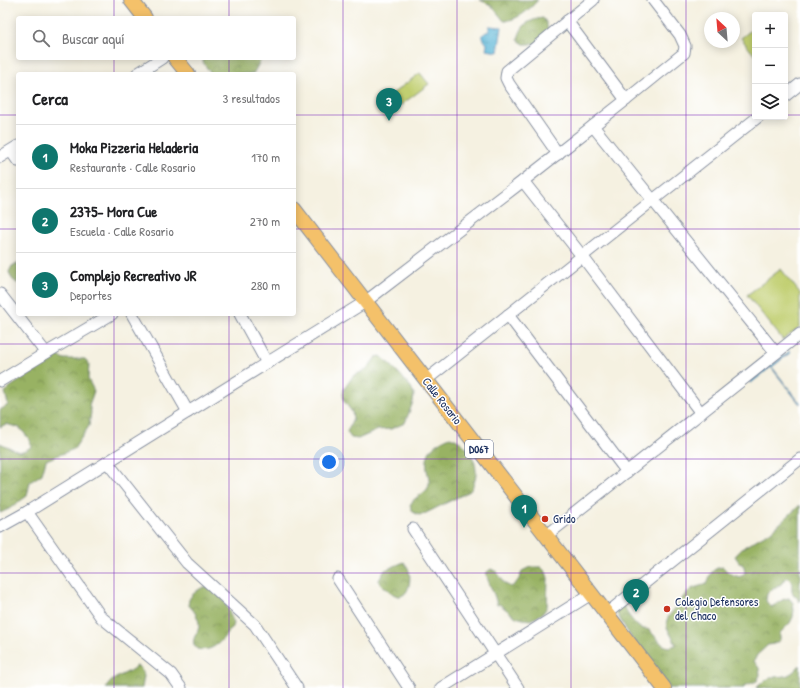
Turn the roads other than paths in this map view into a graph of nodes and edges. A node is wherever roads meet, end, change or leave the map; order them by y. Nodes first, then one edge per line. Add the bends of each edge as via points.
1 (131, 0) edge
2 (593, 0) edge
3 (653, 0) edge
4 (143, 16) edge
5 (567, 21) junction
6 (159, 60) edge
7 (177, 60) edge
8 (140, 72) edge
9 (186, 72) edge
10 (800, 84) edge
11 (788, 94) edge
12 (626, 100) junction
13 (754, 120) edge
14 (593, 126) junction
15 (14, 149) edge
16 (558, 154) junction
17 (0, 157) edge
18 (523, 181) junction
19 (653, 200) junction
20 (296, 212) edge
21 (582, 256) junction
22 (0, 294) edge
23 (365, 302) junction
24 (16, 315) edge
25 (508, 315) junction
26 (17, 316) edge
27 (109, 316) edge
28 (133, 316) edge
29 (241, 316) edge
30 (800, 334) edge
31 (46, 353) junction
32 (776, 353) junction
33 (267, 363) junction
34 (426, 380) junction
35 (0, 381) edge
36 (188, 412) junction
37 (701, 413) junction
38 (800, 459) edge
39 (106, 462) junction
40 (627, 472) junction
41 (27, 512) junction
42 (0, 527) edge
43 (413, 528) dead end
44 (546, 536) junction
45 (338, 579) dead end
46 (591, 594) junction
47 (606, 614) junction
48 (496, 654) junction
49 (181, 688) edge
50 (297, 688) edge
51 (408, 688) edge
52 (441, 688) edge
53 (518, 688) edge
54 (664, 688) edge

1 - 4 main road
2 - 5 street
3 - 12 street via 680,35 685,46 684,53
5 - 12 street
5 - 16 street via 507,71 506,78
6 - 8 street
7 - 9 main road
10 - 11 street
12 - 14 street
13 - 19 street
14 - 16 street
14 - 19 street
15 - 17 street
16 - 18 street
18 - 21 street
18 - 23 street
19 - 21 street
19 - 32 street
20 - 23 main road, Calle Rosario / D067
21 - 25 street
21 - 37 street
22 - 24 street
23 - 33 street
23 - 34 main road, Calle Rosario / D067
25 - 34 street
25 - 40 street
26 - 31 street
27 - 31 street
28 - 36 street
29 - 33 street
30 - 32 street
31 - 35 street
32 - 37 street
33 - 36 street
34 - 44 main road, Calle Rosario / D067
36 - 39 street
37 - 40 street
38 - 47 street
39 - 41 street
39 - 50 street via 187,563 254,625
40 - 44 street
41 - 42 street
41 - 49 street via 101,617 171,674
43 - 48 street
44 - 46 main road, Calle Rosario / D067
45 - 51 street
46 - 47 main road, Calle Rosario / D067
46 - 48 street
47 - 54 main road, Calle Rosario / D067
48 - 52 street
48 - 53 street

